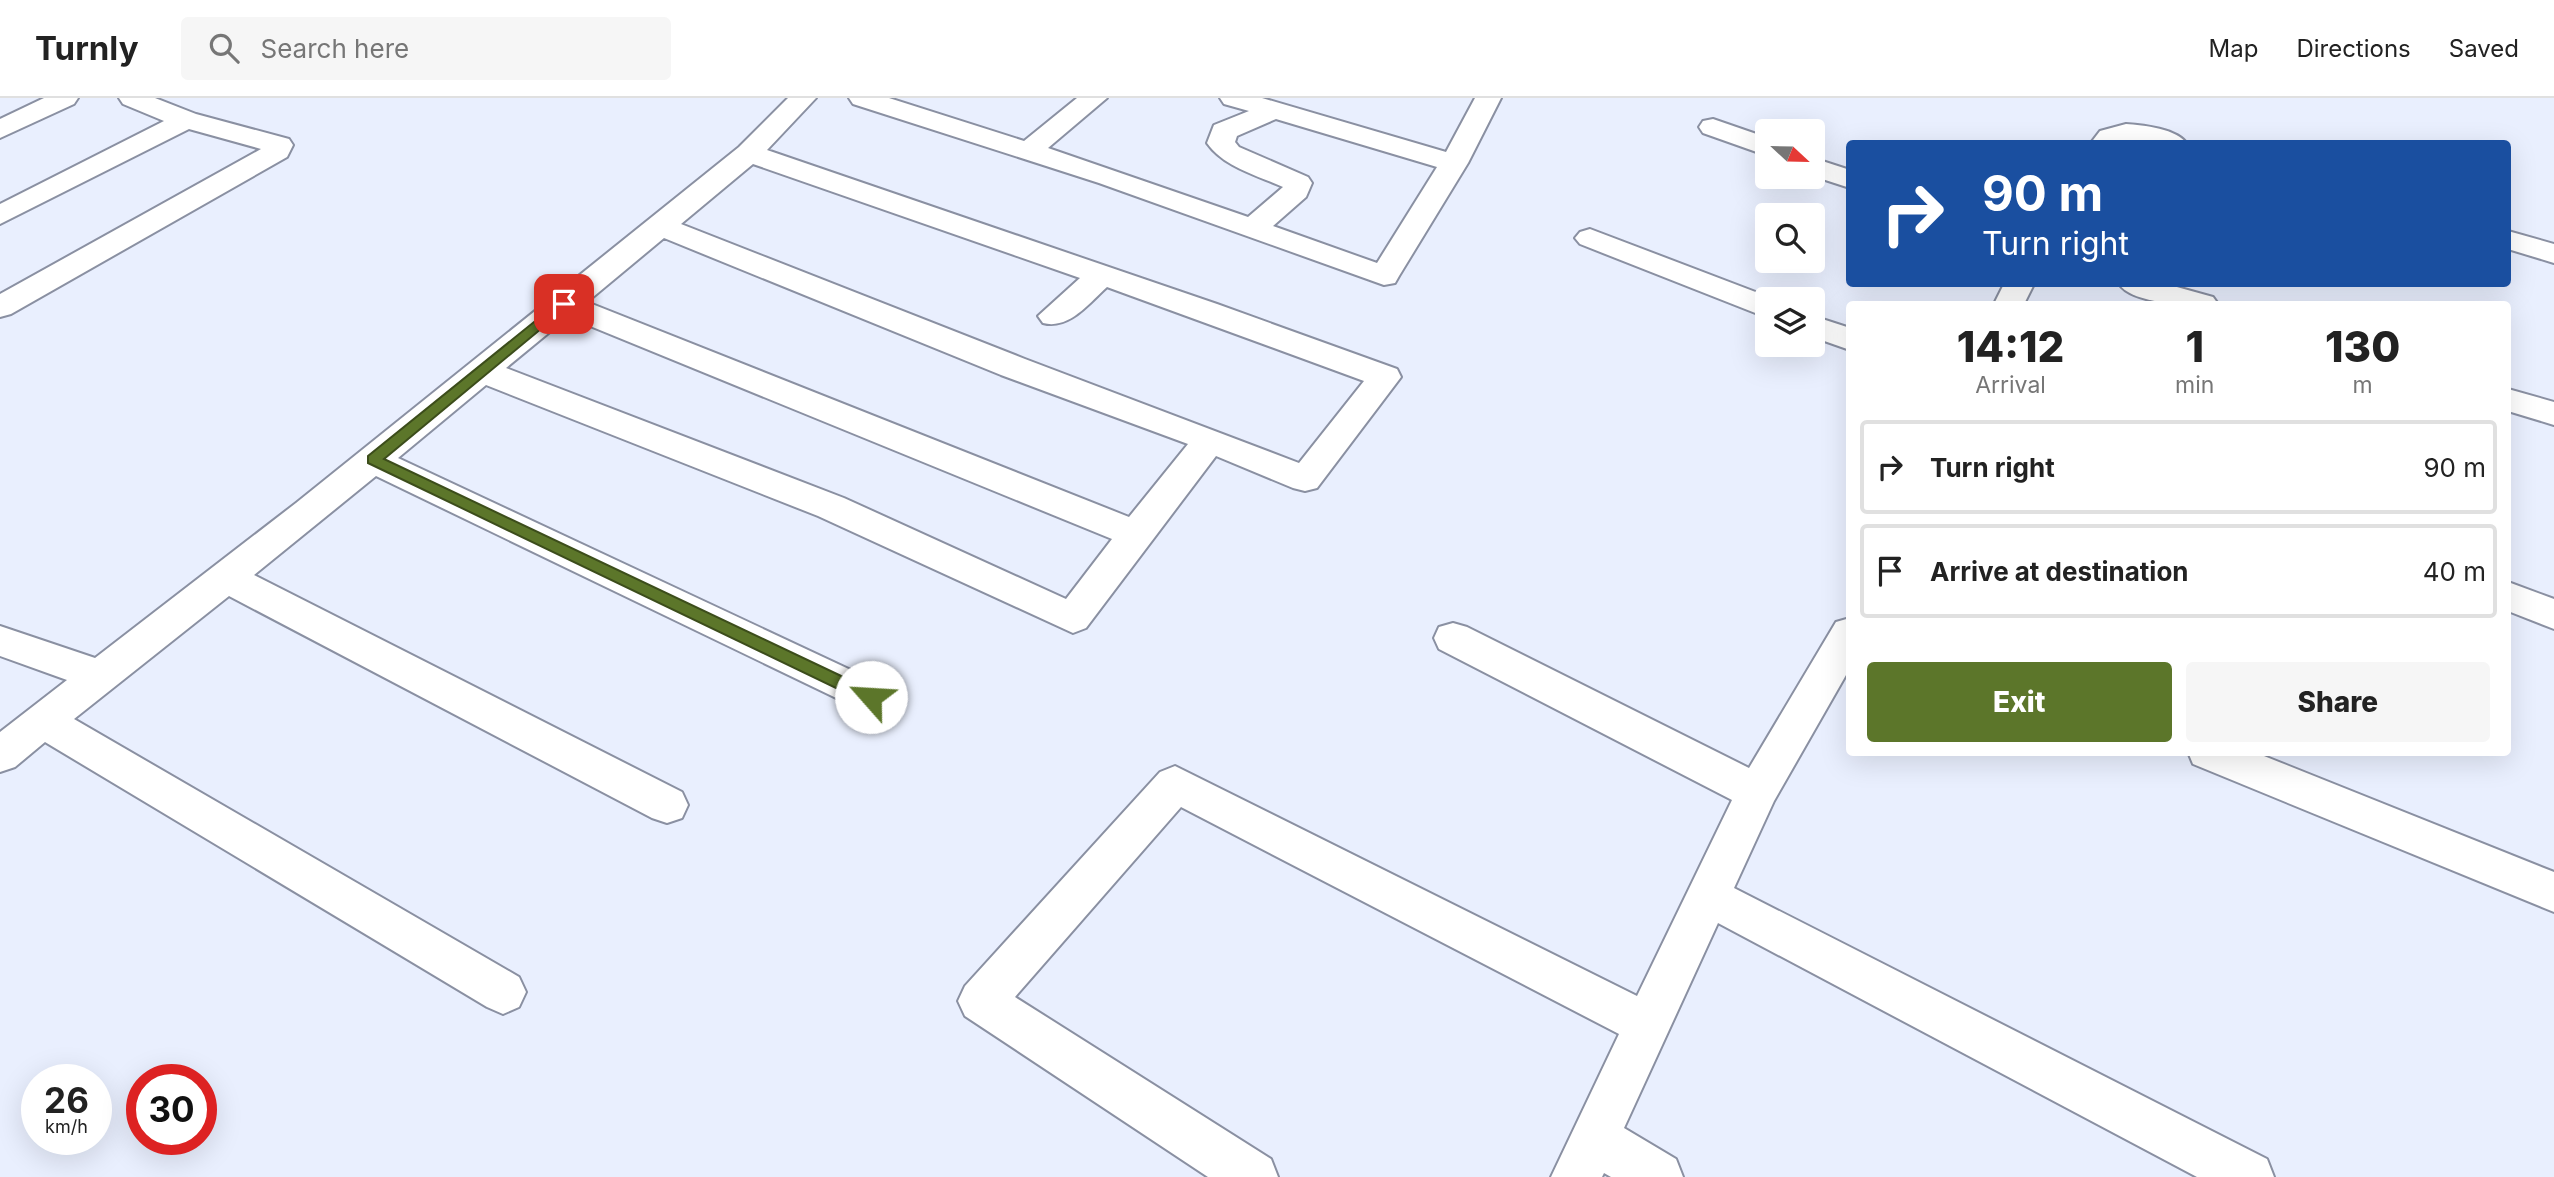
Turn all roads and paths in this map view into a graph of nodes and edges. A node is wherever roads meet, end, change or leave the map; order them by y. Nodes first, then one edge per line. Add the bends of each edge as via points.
1 (65, 98) edge
2 (132, 98) edge
3 (803, 98) edge
4 (862, 98) edge
5 (1094, 98) edge
6 (1233, 98) edge
7 (1488, 98) edge
8 (1275, 110) junction
9 (186, 120) junction
10 (1713, 127) dead end
11 (0, 130) edge
12 (2106, 140) edge
13 (2157, 140) edge
14 (1755, 143) edge
15 (1028, 151) junction
16 (749, 153) junction
17 (1454, 163) junction
18 (1825, 171) edge
19 (1846, 178) edge
20 (0, 215) edge
21 (660, 226) junction
22 (1252, 229) junction
23 (1590, 238) dead end
24 (2511, 241) edge
25 (2554, 254) edge
26 (1102, 275) junction
27 (2144, 287) edge
28 (2192, 301) edge
29 (1755, 303) edge
30 (564, 304) junction
31 (0, 307) edge
32 (1054, 316) dead end
33 (1825, 331) edge
34 (1846, 338) edge
35 (482, 371) junction
36 (2511, 401) edge
37 (2554, 414) edge
38 (1210, 440) junction
39 (373, 460) junction
40 (1136, 534) junction
41 (225, 577) junction
42 (2511, 597) edge
43 (2554, 614) edge
44 (1453, 638) dead end
45 (1846, 640) edge
46 (0, 641) edge
47 (102, 676) junction
48 (871, 697) dead end
49 (43, 720) junction
50 (0, 755) edge
51 (2218, 756) edge
52 (1757, 792) junction
53 (667, 805) dead end
54 (2554, 892) edge
55 (1708, 896) junction
56 (503, 992) dead end
57 (1647, 1025) junction
58 (1585, 1158) edge
59 (1253, 1177) edge
60 (1658, 1177) edge
61 (2249, 1177) edge

1 - 11 street
2 - 9 street
3 - 16 street
4 - 15 street
5 - 15 street
6 - 8 street
7 - 17 street
8 - 17 street
8 - 22 street via 1224,131 1221,143 1229,153 1298,183 1296,191
9 - 20 street
9 - 31 street via 279,145 277,151
10 - 14 street
12 - 13 street via 2120,131
15 - 22 street
16 - 21 street
16 - 26 street
17 - 22 street via 1384,276
18 - 19 street
21 - 30 street
21 - 38 street
23 - 29 street
24 - 25 street
26 - 32 street
26 - 38 street via 1385,377 1305,479
27 - 28 street
30 - 35 street
30 - 40 street
33 - 34 street
35 - 39 street
35 - 40 street via 831,507 1073,618
36 - 37 street
38 - 40 street
39 - 41 street
39 - 48 street
41 - 47 street
41 - 53 street
42 - 43 street
44 - 52 street
45 - 52 street
46 - 47 street
47 - 49 street
49 - 50 street
49 - 56 street
51 - 54 street
52 - 55 street
55 - 57 street
55 - 61 street
57 - 58 street
57 - 59 street via 1175,784 981,1001
58 - 60 street

